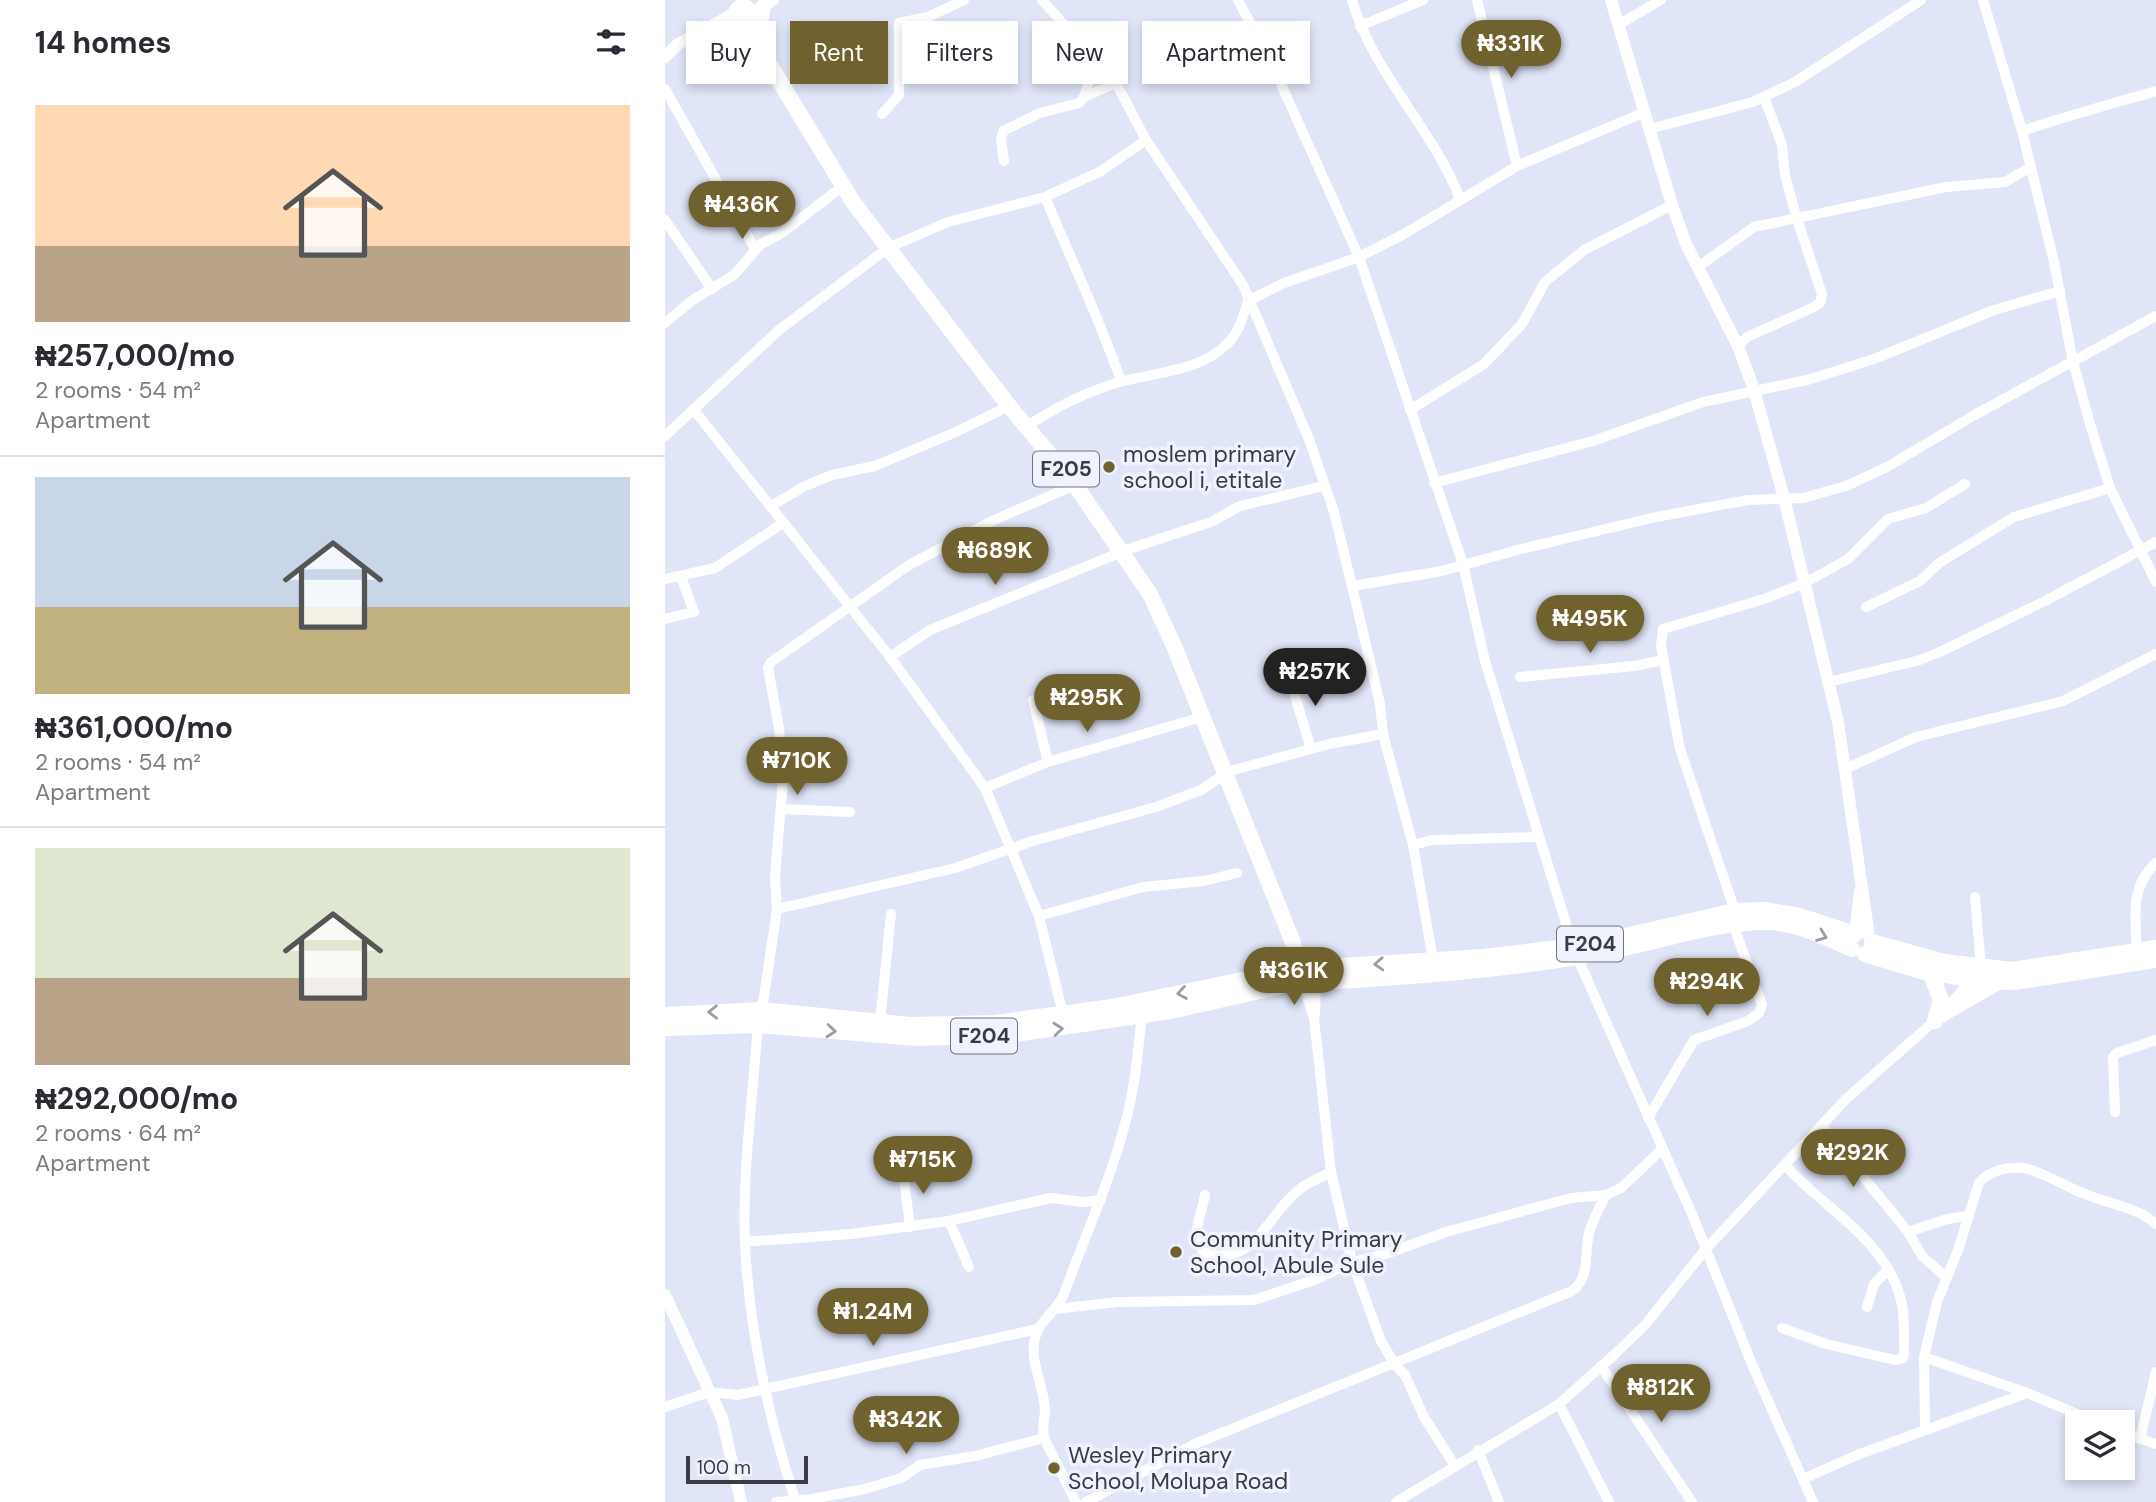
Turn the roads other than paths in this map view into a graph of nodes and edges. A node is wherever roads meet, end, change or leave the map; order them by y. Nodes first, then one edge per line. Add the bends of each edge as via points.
1 (964, 0) edge
2 (1042, 0) edge
3 (1238, 0) edge
4 (1352, 0) edge
5 (1423, 0) edge
6 (1477, 0) edge
7 (1611, 0) edge
8 (1661, 0) edge
9 (1921, 0) edge
10 (1983, 0) edge
11 (746, 9) edge
12 (726, 21) edge
13 (1060, 21) edge
14 (1618, 25) junction
15 (1360, 26) junction
16 (686, 47) edge
17 (666, 56) edge
18 (776, 69) edge
19 (776, 71) edge
20 (1088, 84) edge
21 (1114, 84) edge
22 (1117, 84) edge
23 (665, 89) edge
24 (2156, 91) edge
25 (1084, 97) junction
26 (1764, 97) junction
27 (1645, 112) junction
28 (882, 114) dead end
29 (1649, 129) junction
30 (2022, 131) junction
31 (1146, 140) junction
32 (1004, 161) dead end
33 (1517, 166) junction
34 (2029, 168) junction
35 (843, 186) junction
36 (1045, 197) junction
37 (1460, 198) junction
38 (1672, 205) junction
39 (1796, 216) junction
40 (665, 220) edge
41 (890, 247) junction
42 (755, 249) junction
43 (1359, 257) junction
44 (1698, 267) junction
45 (712, 289) junction
46 (2060, 291) junction
47 (1248, 301) junction
48 (2156, 316) edge
49 (665, 323) edge
50 (1738, 346) junction
51 (2073, 362) junction
52 (1121, 382) junction
53 (1754, 390) junction
54 (1009, 406) junction
55 (694, 410) junction
56 (1410, 410) junction
57 (1032, 423) junction
58 (665, 436) edge
59 (1434, 483) junction
60 (1965, 484) dead end
61 (1075, 485) junction
62 (1323, 486) junction
63 (2110, 488) junction
64 (1784, 498) junction
65 (771, 506) junction
66 (783, 523) junction
67 (2156, 542) edge
68 (2142, 550) junction
69 (1125, 551) junction
70 (1463, 564) junction
71 (681, 577) junction
72 (665, 579) edge
73 (2156, 582) edge
74 (1805, 583) junction
75 (1352, 586) junction
76 (850, 606) junction
77 (1866, 607) dead end
78 (665, 619) edge
79 (2156, 654) edge
80 (890, 657) junction
81 (1664, 660) junction
82 (1289, 676) dead end
83 (1520, 677) dead end
84 (1829, 682) junction
85 (1033, 700) dead end
86 (1202, 717) junction
87 (1383, 734) junction
88 (1311, 749) junction
89 (1048, 762) junction
90 (1845, 769) junction
91 (1230, 771) junction
92 (985, 788) junction
93 (781, 808) junction
94 (850, 812) dead end
95 (1538, 837) junction
96 (1413, 845) junction
97 (1013, 849) junction
98 (2156, 863) edge
99 (1237, 873) dead end
100 (1975, 897) dead end
101 (777, 909) junction
102 (891, 914) dead end
103 (1039, 916) junction
104 (1734, 918) junction
105 (1862, 941) junction
106 (2156, 948) edge
107 (2137, 950) junction
108 (1575, 951) junction
109 (1433, 960) junction
110 (2156, 960) edge
111 (1930, 972) junction
112 (1976, 973) junction
113 (1308, 974) junction
114 (2000, 981) junction
115 (1063, 1014) junction
116 (1142, 1014) junction
117 (665, 1015) edge
118 (1939, 1017) junction
119 (760, 1018) junction
120 (880, 1022) junction
121 (665, 1028) edge
122 (2156, 1040) edge
123 (2115, 1112) dead end
124 (1648, 1118) junction
125 (1822, 1126) junction
126 (1661, 1150) junction
127 (1785, 1165) junction
128 (903, 1171) dead end
129 (1331, 1172) junction
130 (1205, 1195) dead end
131 (1606, 1195) junction
132 (1101, 1200) junction
133 (1969, 1216) junction
134 (949, 1221) junction
135 (2156, 1224) edge
136 (911, 1227) junction
137 (1908, 1232) junction
138 (745, 1242) junction
139 (1705, 1250) junction
140 (1352, 1262) junction
141 (969, 1267) dead end
142 (1887, 1271) junction
143 (1947, 1278) junction
144 (665, 1295) edge
145 (1867, 1307) dead end
146 (1055, 1309) junction
147 (1782, 1328) dead end
148 (1038, 1329) junction
149 (1924, 1357) junction
150 (1395, 1365) junction
151 (1601, 1366) junction
152 (2156, 1372) edge
153 (764, 1389) junction
154 (709, 1392) junction
155 (2027, 1393) junction
156 (1559, 1404) junction
157 (665, 1407) edge
158 (2068, 1410) edge
159 (1925, 1429) junction
160 (2135, 1437) edge
161 (1044, 1438) junction
162 (2140, 1439) junction
163 (2156, 1444) edge
164 (1478, 1450) junction
165 (1455, 1466) junction
166 (1803, 1479) junction
167 (795, 1499) junction
168 (1401, 1501) edge
169 (741, 1502) edge
170 (776, 1502) edge
171 (1076, 1502) edge
172 (1086, 1502) edge
173 (1499, 1502) edge
174 (1609, 1502) edge
175 (1692, 1502) edge
176 (1813, 1502) edge

1 - 28 street via 928,17 899,23 899,95
2 - 13 street
3 - 43 street
4 - 15 street
5 - 15 street
6 - 33 street
7 - 14 street
8 - 14 street
9 - 26 street via 1795,82
10 - 30 street
11 - 12 main road
14 - 27 street
15 - 37 street
16 - 17 street
18 - 41 main road, F205
19 - 35 main road, F205
20 - 25 street
21 - 25 street
22 - 31 street
23 - 42 street
24 - 30 street
25 - 32 street via 1079,103 1040,113 1003,131
26 - 29 street via 1731,111
26 - 39 street via 1782,145
27 - 29 street
27 - 33 street
29 - 38 street
30 - 34 street
31 - 36 street via 1101,171
31 - 47 street via 1243,285
33 - 37 street
34 - 39 street via 2005,181 1946,187
34 - 46 street
35 - 41 main road, F205
35 - 42 street
36 - 41 street via 948,222
36 - 52 street via 1096,309
37 - 43 street
38 - 44 street
38 - 56 street via 1584,250 1545,282 1522,324 1484,364
39 - 44 street via 1754,227
39 - 50 street via 1822,293 1819,303
40 - 45 street
41 - 54 main road, F205
41 - 55 street via 779,330
41 - 57 main road, F205
42 - 45 street via 744,265
43 - 47 street
43 - 56 street
44 - 50 street
45 - 49 street
46 - 51 street
46 - 53 street via 1983,314 1874,359 1782,388
47 - 52 street via 1235,335 1212,355
47 - 62 street via 1310,439
48 - 51 street
50 - 53 street
51 - 63 street
51 - 64 street via 1864,478 1803,498
52 - 57 street via 1062,403
53 - 59 street via 1661,415 1593,441
53 - 64 street
54 - 61 main road, F205
54 - 65 street via 874,466 805,486
55 - 58 street
55 - 65 street
56 - 59 street
57 - 69 main road, F205
59 - 70 street
60 - 74 street via 1926,508 1888,519 1848,559
61 - 69 main road, F205
61 - 76 street via 994,520 909,565
62 - 69 street via 1240,506 1211,522
62 - 75 street
63 - 68 street
63 - 77 street via 2014,517 1939,563 1920,581
64 - 70 street via 1656,517
64 - 74 street
65 - 66 street
66 - 71 street via 715,568
66 - 76 street
67 - 68 street
68 - 73 street
68 - 84 street via 1944,650
69 - 80 street via 930,630
69 - 86 main road, F205 via 1157,608
69 - 91 main road, F205 via 1164,603
70 - 75 street
70 - 95 street via 1485,661
71 - 72 street
71 - 78 street via 694,612
74 - 81 street via 1663,629
74 - 84 street
75 - 87 street
76 - 80 street
76 - 93 street via 768,668 782,755
79 - 90 street via 2063,701 1916,737
80 - 92 street
81 - 83 street
81 - 104 street via 1680,750
82 - 88 street
84 - 90 street
85 - 89 street
86 - 89 street
86 - 91 main road, F205
87 - 88 street
87 - 96 street
88 - 91 street
89 - 92 street
90 - 105 street via 1867,911
91 - 97 street via 1184,798
91 - 113 main road, F205
92 - 97 street
93 - 94 street
93 - 101 street
95 - 96 street via 1433,839
95 - 108 street
96 - 109 street
97 - 101 street via 955,868
97 - 103 street
98 - 107 street via 2147,871 2136,896
99 - 103 street via 1143,887
100 - 112 street
101 - 119 street
102 - 120 street
103 - 115 street
104 - 105 main road, F204
104 - 108 main road, F204
104 - 124 street via 1762,1005 1759,1013 1694,1040
105 - 111 main road, F204
105 - 112 main road, F204
106 - 107 main road, F204
107 - 112 main road, F204
108 - 109 main road, F204
108 - 113 main road, F204 via 1500,968
108 - 124 street
109 -> 113 main road, F204 via 1326,967
110 - 114 main road, F204 via 2035,981
111 - 112 main road, F204
111 - 118 main road via 1941,1000
112 - 114 main road, F204
112 - 118 street
113 -> 115 main road, F204
113 - 116 main road, F204
113 - 129 street
114 - 118 main road
115 - 120 main road, F204 via 963,1025
119 -> 116 main road, F204 via 877,1035 947,1038 1066,1028
116 - 132 street via 1125,1124
119 -> 117 main road, F204
118 - 125 street via 1869,1077
119 - 120 main road, F204
119 - 121 main road, F204
119 - 138 street
122 - 123 street via 2113,1057
124 - 126 street
125 - 127 street
125 - 137 street
126 - 131 street via 1621,1188
126 - 139 street
127 - 139 street
127 - 142 street via 1804,1187 1854,1226
128 - 136 street
129 - 130 street via 1301,1188 1245,1250 1230,1257 1204,1253 1196,1240 1196,1219
129 - 140 street
131 - 140 street via 1571,1198
131 - 150 street via 1589,1233 1580,1286
132 - 134 street via 1051,1198
132 - 146 street
133 - 135 street via 1985,1175 2024,1168 2145,1215
133 - 137 street
133 - 143 street
134 - 136 street
134 - 141 street
136 - 138 street
137 - 143 street via 1923,1256
138 - 153 street
139 - 151 street via 1645,1325
139 - 166 street
140 - 146 street via 1254,1300 1118,1302
140 - 150 street via 1381,1341
142 - 145 street via 1874,1283
142 - 147 street via 1902,1304 1903,1358 1849,1350
143 - 149 street
144 - 154 street
146 - 148 street
148 - 153 street
148 - 161 street via 1034,1340 1045,1410
149 - 155 street
149 - 159 street
150 - 165 street
150 - 172 street via 1371,1370 1197,1443
151 - 156 street
151 - 175 street
152 - 162 street
153 - 154 street via 738,1395
153 - 167 street
154 - 157 street
154 - 169 street via 722,1418
155 - 158 street
155 - 159 street
156 - 164 street
156 - 174 street
159 - 166 street
160 - 162 street
161 - 167 street via 920,1465 901,1478 865,1489
161 - 171 street
162 - 163 street
164 - 165 street
164 - 173 street
165 - 168 street
166 - 176 street
167 - 170 street

